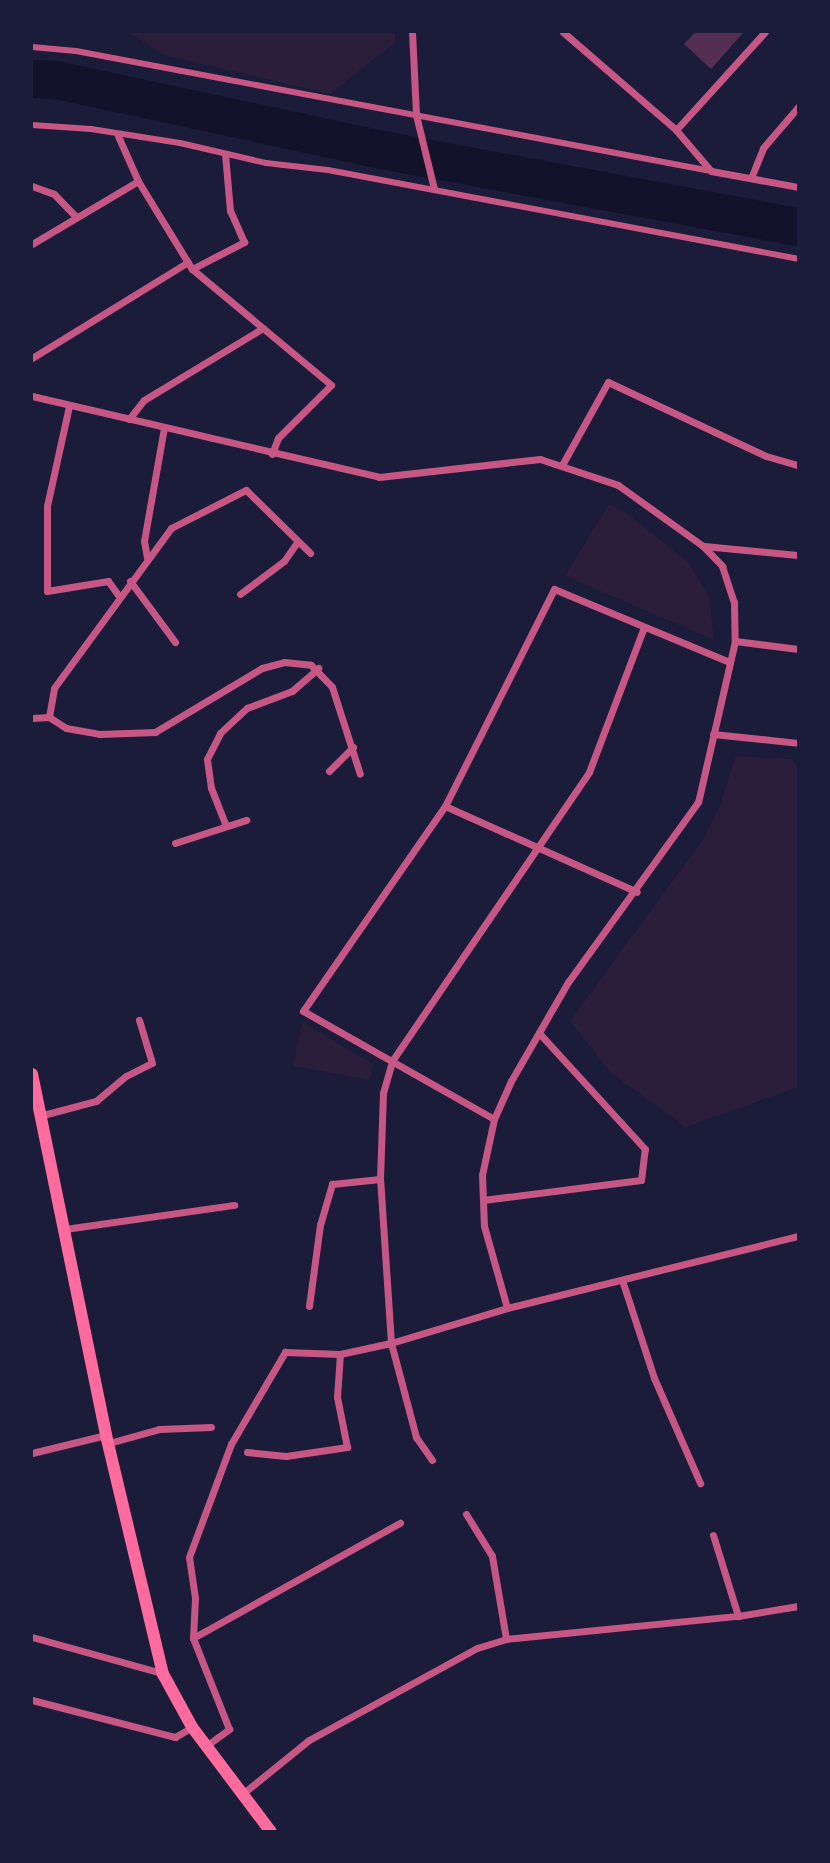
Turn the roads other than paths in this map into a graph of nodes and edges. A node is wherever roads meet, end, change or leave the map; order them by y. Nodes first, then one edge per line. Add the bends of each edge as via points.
1 (412, 32) edge
2 (563, 32) edge
3 (765, 32) edge
4 (32, 47) edge
5 (799, 107) edge
6 (416, 115) junction
7 (32, 125) edge
8 (676, 130) junction
9 (118, 136) junction
10 (225, 154) junction
11 (710, 171) junction
12 (751, 178) junction
13 (138, 181) junction
14 (32, 186) edge
15 (799, 187) edge
16 (434, 189) junction
17 (76, 217) junction
18 (32, 244) edge
19 (799, 259) edge
20 (190, 266) junction
21 (263, 328) junction
22 (32, 358) edge
23 (32, 396) edge
24 (69, 406) junction
25 (129, 419) junction
26 (164, 428) junction
27 (272, 454) junction
28 (562, 464) junction
29 (799, 465) edge
30 (298, 541) junction
31 (703, 546) junction
32 (310, 553) dead end
33 (799, 555) edge
34 (147, 558) junction
35 (130, 581) junction
36 (240, 594) dead end
37 (119, 596) junction
38 (644, 627) junction
39 (735, 641) junction
40 (175, 642) dead end
41 (799, 649) edge
42 (729, 662) junction
43 (318, 668) junction
44 (49, 717) junction
45 (32, 718) edge
46 (713, 734) junction
47 (799, 743) edge
48 (352, 747) junction
49 (329, 771) dead end
50 (360, 774) dead end
51 (444, 806) junction
52 (246, 820) dead end
53 (226, 827) junction
54 (174, 843) dead end
55 (538, 848) junction
56 (636, 892) junction
57 (139, 1020) dead end
58 (539, 1033) junction
59 (392, 1061) junction
60 (32, 1074) edge
61 (43, 1115) junction
62 (494, 1119) junction
63 (380, 1179) junction
64 (483, 1200) junction
65 (234, 1205) dead end
66 (65, 1229) junction
67 (799, 1236) edge
68 (622, 1280) junction
69 (309, 1306) dead end
70 (507, 1308) junction
71 (391, 1343) junction
72 (340, 1354) junction
73 (211, 1427) dead end
74 (108, 1439) junction
75 (247, 1452) dead end
76 (32, 1453) edge
77 (432, 1460) dead end
78 (700, 1483) dead end
79 (466, 1514) dead end
80 (400, 1523) dead end
81 (713, 1535) dead end
82 (799, 1606) edge
83 (738, 1616) junction
84 (32, 1637) edge
85 (193, 1638) junction
86 (506, 1639) junction
87 (163, 1674) junction
88 (32, 1700) edge
89 (191, 1727) junction
90 (206, 1746) junction
91 (240, 1795) junction
92 (271, 1832) edge

1 - 6 street
2 - 8 street
3 - 8 street
4 - 6 street via 76,51
5 - 12 street via 763,148
6 - 11 street
6 - 16 street
7 - 9 street via 91,129
8 - 11 street
9 - 10 street
9 - 13 street
10 - 16 street
10 - 20 street via 230,211 244,242
11 - 12 street
12 - 15 street
13 - 17 street
13 - 20 street
14 - 17 street via 54,194
16 - 19 street
17 - 18 street
20 - 21 street
20 - 22 street
21 - 25 street via 144,400
21 - 27 street via 331,386 278,438
23 - 24 street
24 - 25 street
24 - 37 street via 47,506 47,592 108,582
25 - 26 street
26 - 27 street
26 - 34 street via 144,541
27 - 28 street via 379,477 517,458
28 - 29 street via 608,382 766,456
28 - 31 street via 618,485
30 - 32 street
30 - 34 street via 246,490 171,528
30 - 36 street via 284,561
31 - 33 street
31 - 39 street via 722,566 730,583
34 - 35 street
35 - 37 street
35 - 40 street
37 - 44 street via 54,688
38 - 42 street
38 - 51 street via 554,589
38 - 55 street via 589,772
39 - 41 street
39 - 42 street
42 - 46 street
43 - 44 street via 284,662 262,668 155,732 99,734 66,728
43 - 48 street via 332,687
43 - 53 street via 292,691 247,708 220,733 207,759 211,788
44 - 45 street
46 - 47 street
46 - 56 street via 698,802
48 - 49 street
48 - 50 street
51 - 55 street
51 - 59 street via 303,1011
52 - 53 street
53 - 54 street
55 - 56 street
55 - 59 street
56 - 58 street via 568,982
57 - 61 street via 152,1063 126,1076 96,1101
58 - 62 street
58 - 64 street via 645,1149 641,1180
59 - 62 street
59 - 63 street via 383,1093
60 - 61 main road
61 - 66 main road
62 - 64 street via 482,1175
63 - 69 street via 332,1184 320,1225
63 - 71 street
64 - 70 street via 484,1226
65 - 66 street
66 - 74 main road
67 - 68 street
68 - 70 street
68 - 78 street via 653,1378
70 - 71 street
71 - 72 street
71 - 77 street via 416,1437
72 - 75 street via 337,1397 347,1447 286,1456
72 - 85 street via 285,1352 235,1429 189,1557 195,1598
73 - 74 street via 159,1429
74 - 76 street
74 - 87 main road
79 - 86 street via 492,1556
80 - 85 street
81 - 83 street
82 - 83 street
83 - 86 street
84 - 87 street
85 - 90 street via 229,1729
86 - 91 street via 477,1648 309,1740
87 - 89 main road
88 - 89 street via 174,1737
89 - 90 main road
90 - 91 main road
91 - 92 main road

